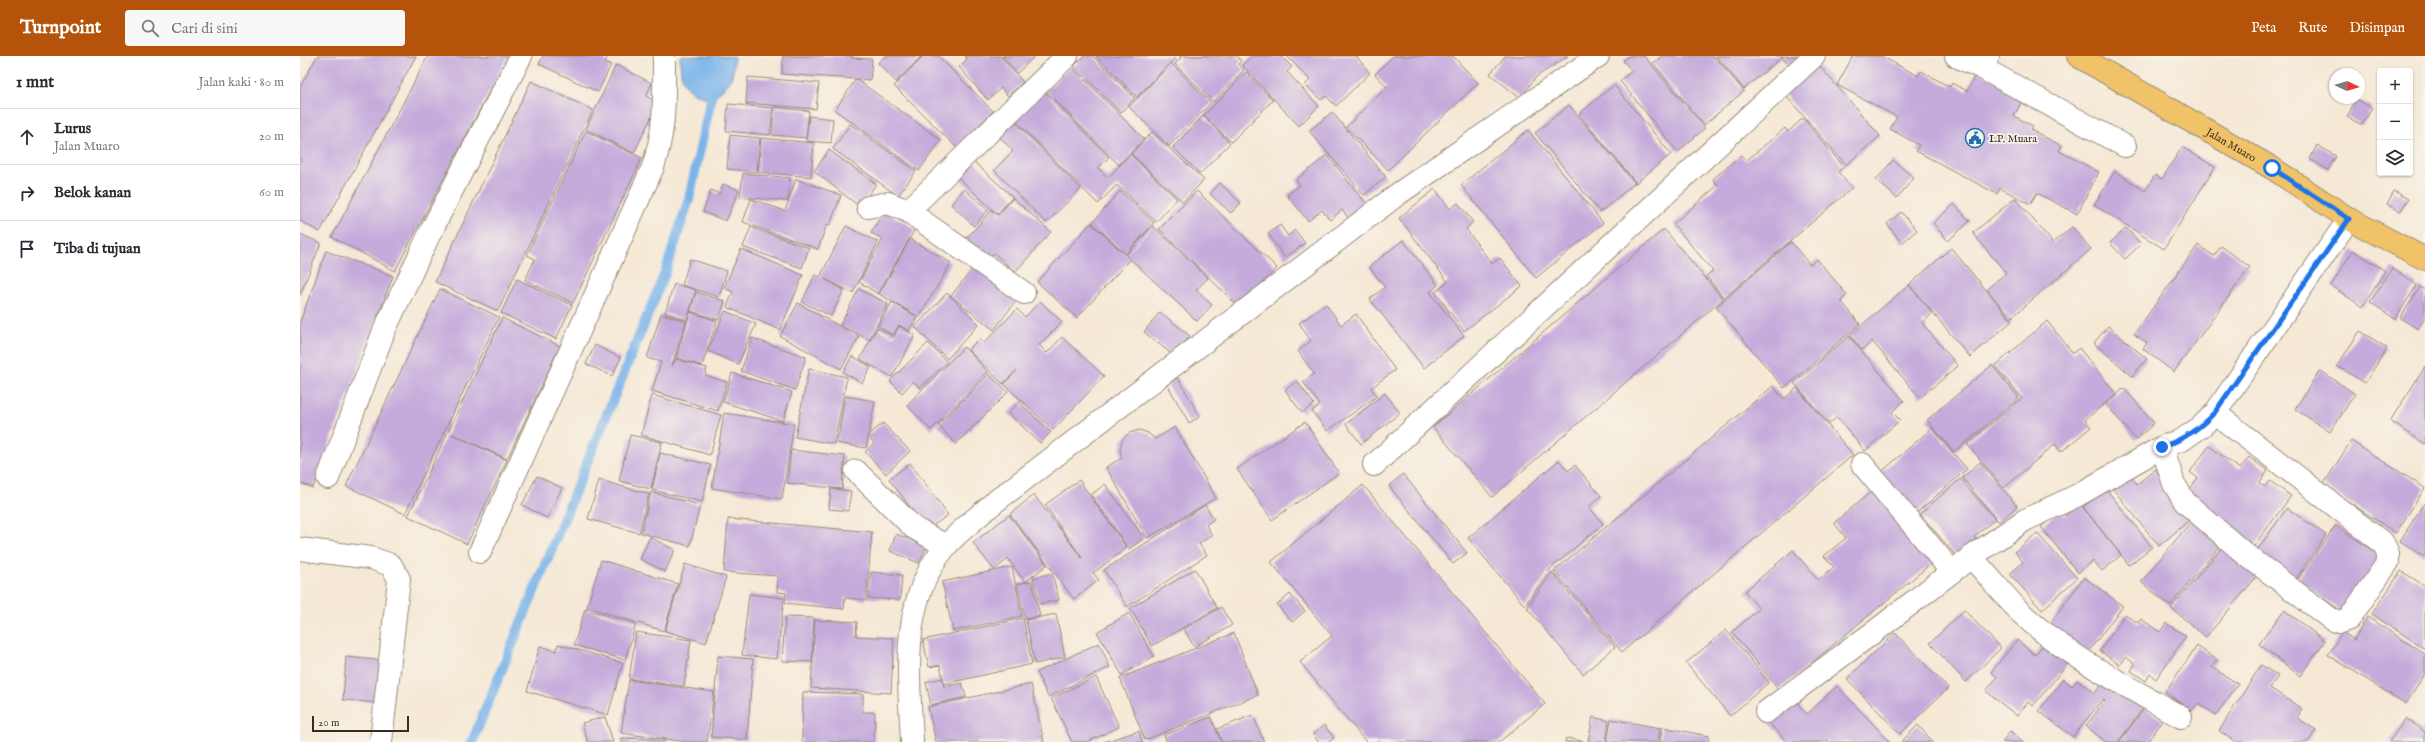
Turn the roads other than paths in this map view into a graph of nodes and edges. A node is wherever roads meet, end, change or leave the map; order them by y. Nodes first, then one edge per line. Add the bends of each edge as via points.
1 (521, 56) edge
2 (664, 56) edge
3 (1067, 56) edge
4 (1598, 56) edge
5 (1814, 56) edge
6 (1956, 56) edge
7 (2078, 56) edge
8 (1985, 62) edge
9 (2125, 146) dead end
10 (868, 207) dead end
11 (908, 211) junction
12 (2349, 219) junction
13 (2425, 259) edge
14 (1024, 293) dead end
15 (2215, 412) junction
16 (2162, 447) junction
17 (1862, 464) dead end
18 (1374, 465) dead end
19 (856, 471) dead end
20 (328, 478) dead end
21 (946, 546) junction
22 (300, 550) edge
23 (480, 552) dead end
24 (1971, 557) junction
25 (1952, 572) junction
26 (1766, 712) dead end
27 (2181, 717) dead end
28 (381, 742) edge
29 (912, 742) edge

1 - 20 street via 430,233 384,331
2 - 23 street via 662,141 653,167
3 - 11 street
4 - 21 street via 1398,194 996,501
5 - 18 street
6 - 8 street
7 - 12 main road, Jalan Muaro via 2272,168
8 - 9 street
10 - 11 street via 888,203
11 - 14 street
12 - 13 main road, Jalan Muaro
12 - 15 street
15 - 16 street via 2202,426 2182,440
15 - 16 street via 2383,543 2388,553 2388,562 2349,619 2340,622 2331,619 2245,554 2185,502 2174,484
16 - 24 street via 2078,495 2025,520
17 - 25 street
19 - 21 street via 914,528
21 - 29 street via 926,574 915,607 909,657
22 - 28 street via 371,558 391,565 400,579
24 - 25 street
24 - 27 street via 2021,612 2043,630 2087,662
25 - 26 street

